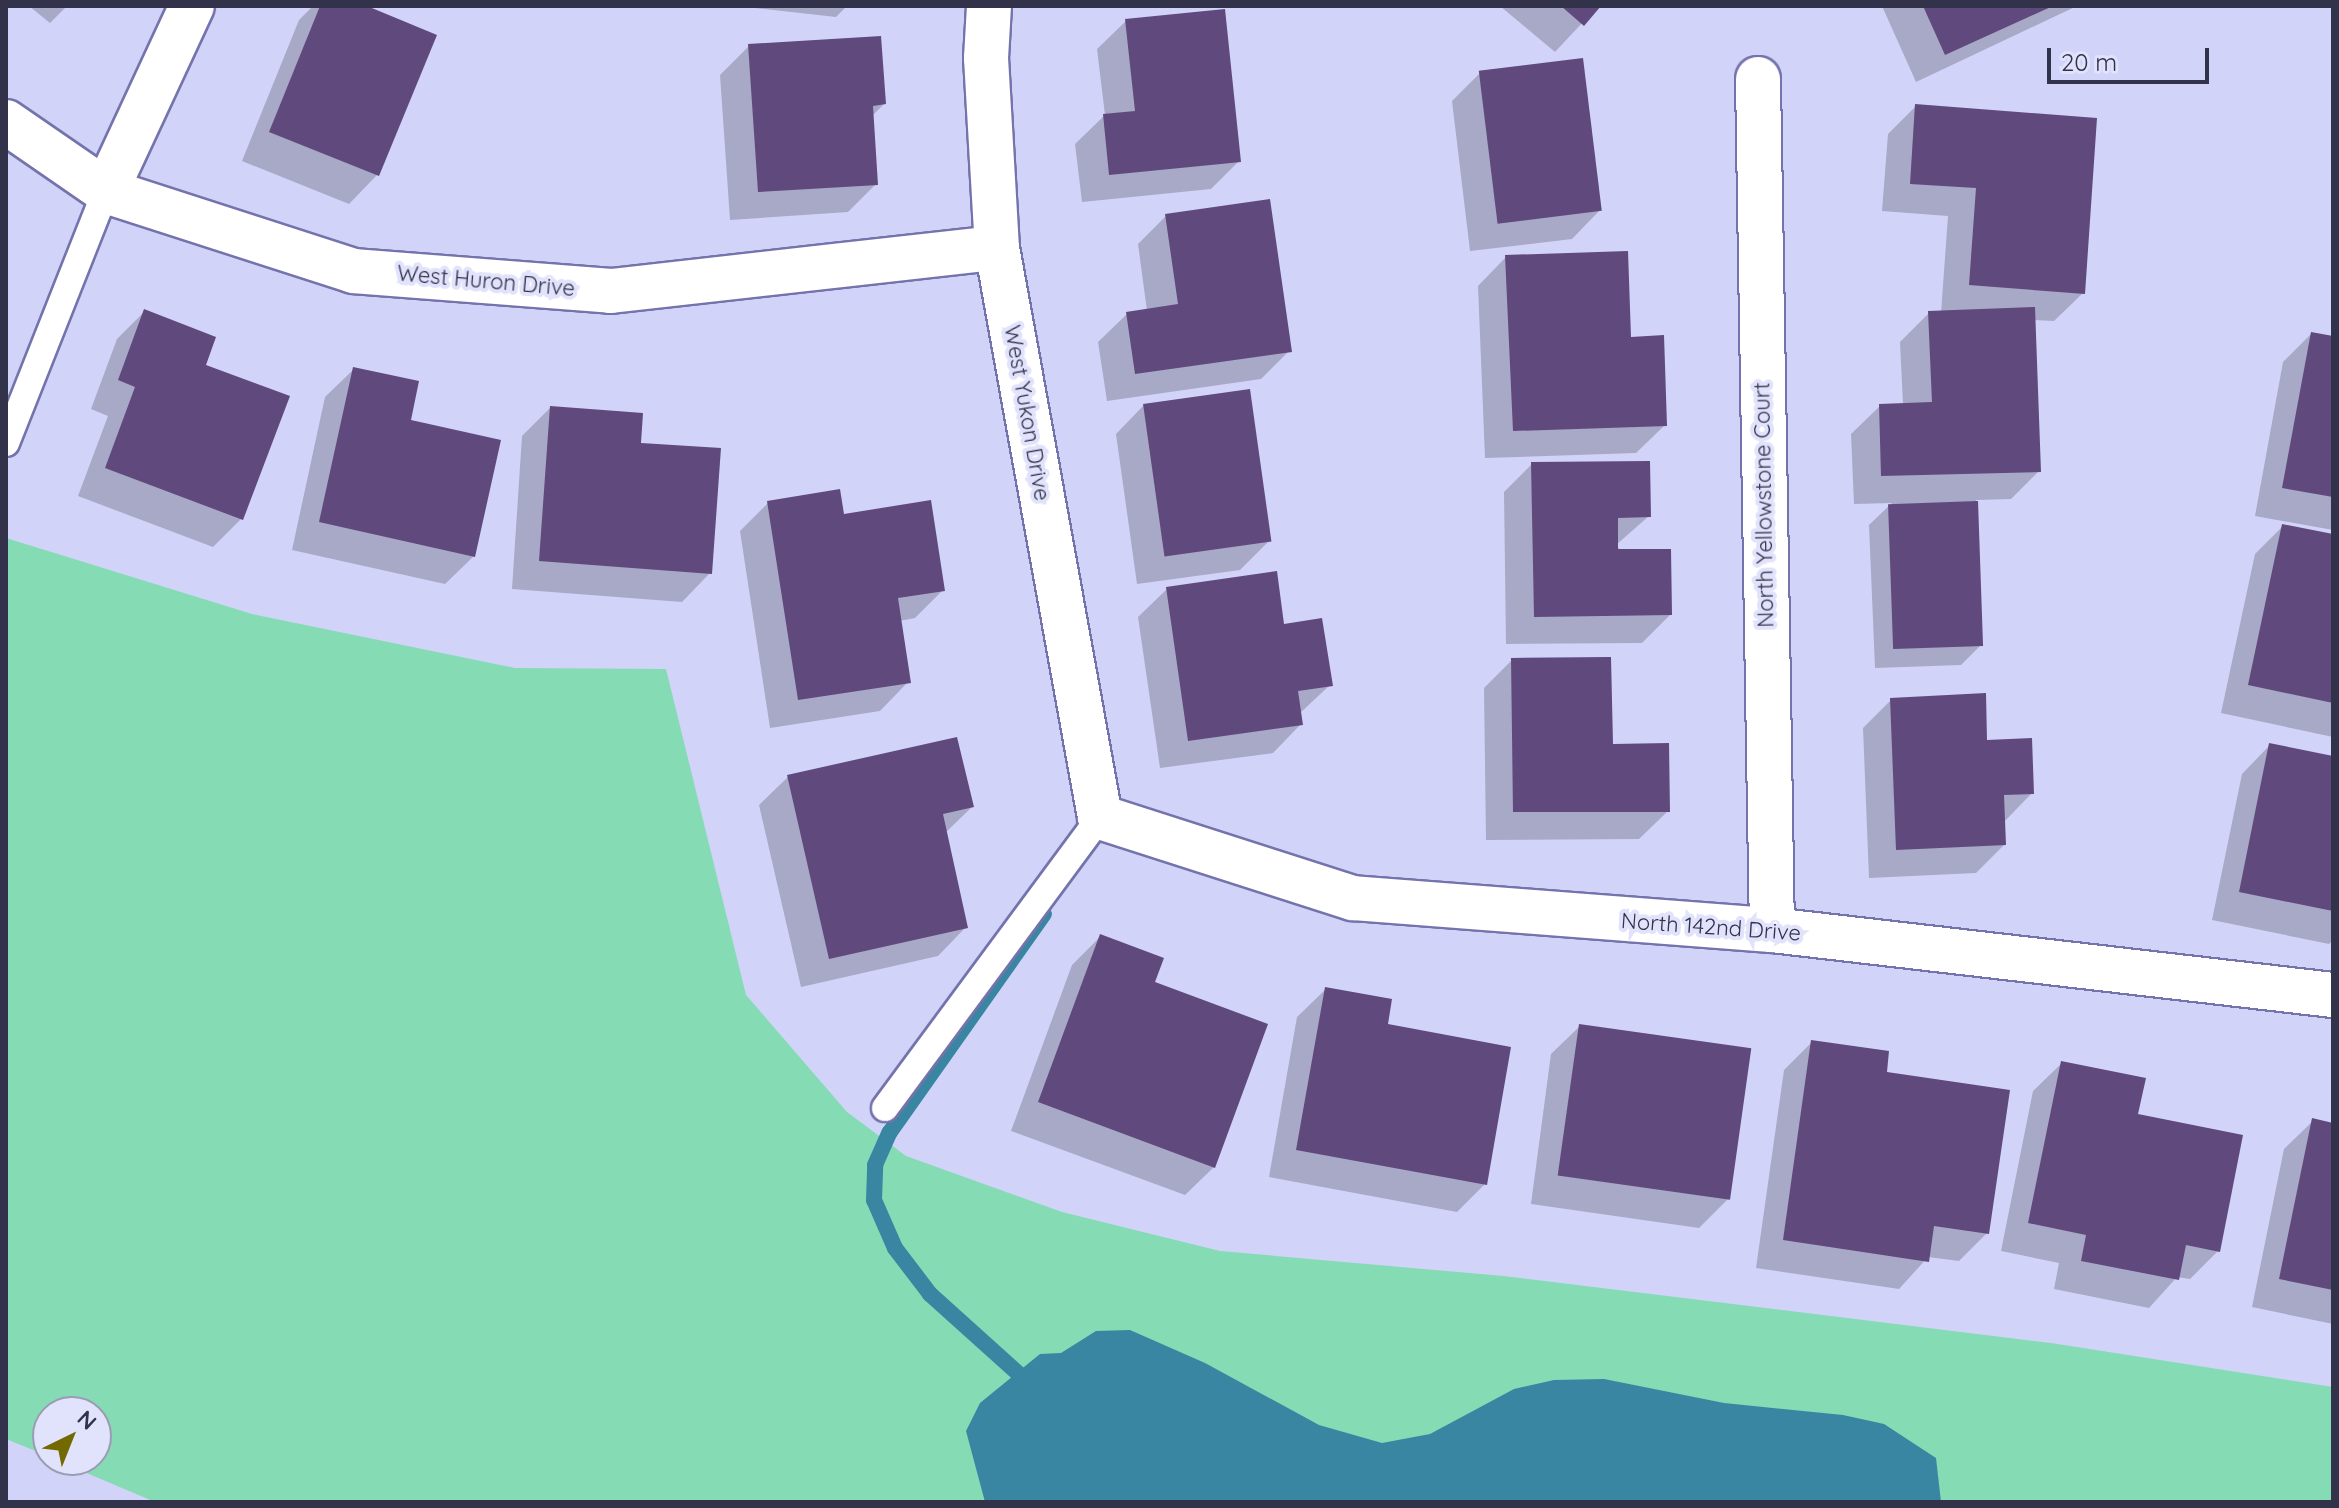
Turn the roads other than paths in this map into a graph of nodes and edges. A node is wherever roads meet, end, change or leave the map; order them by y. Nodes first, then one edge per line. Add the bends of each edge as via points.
1 (192, 6) edge
2 (989, 6) edge
3 (1758, 79) dead end
4 (6, 122) edge
5 (106, 191) junction
6 (997, 248) junction
7 (6, 443) edge
8 (1100, 817) junction
9 (1772, 930) junction
10 (2333, 995) edge
11 (885, 1108) dead end

1 - 5 street
2 - 6 street, West Yukon Drive via 986,58
3 - 9 street, North Yellowstone Court
4 - 5 street, West Huron Drive
5 - 6 street, West Huron Drive via 353,271 611,291
5 - 7 lane
6 - 8 street, West Yukon Drive
8 - 9 street, North 142nd Drive via 1353,898
8 - 11 lane
9 - 10 street, North 142nd Drive

